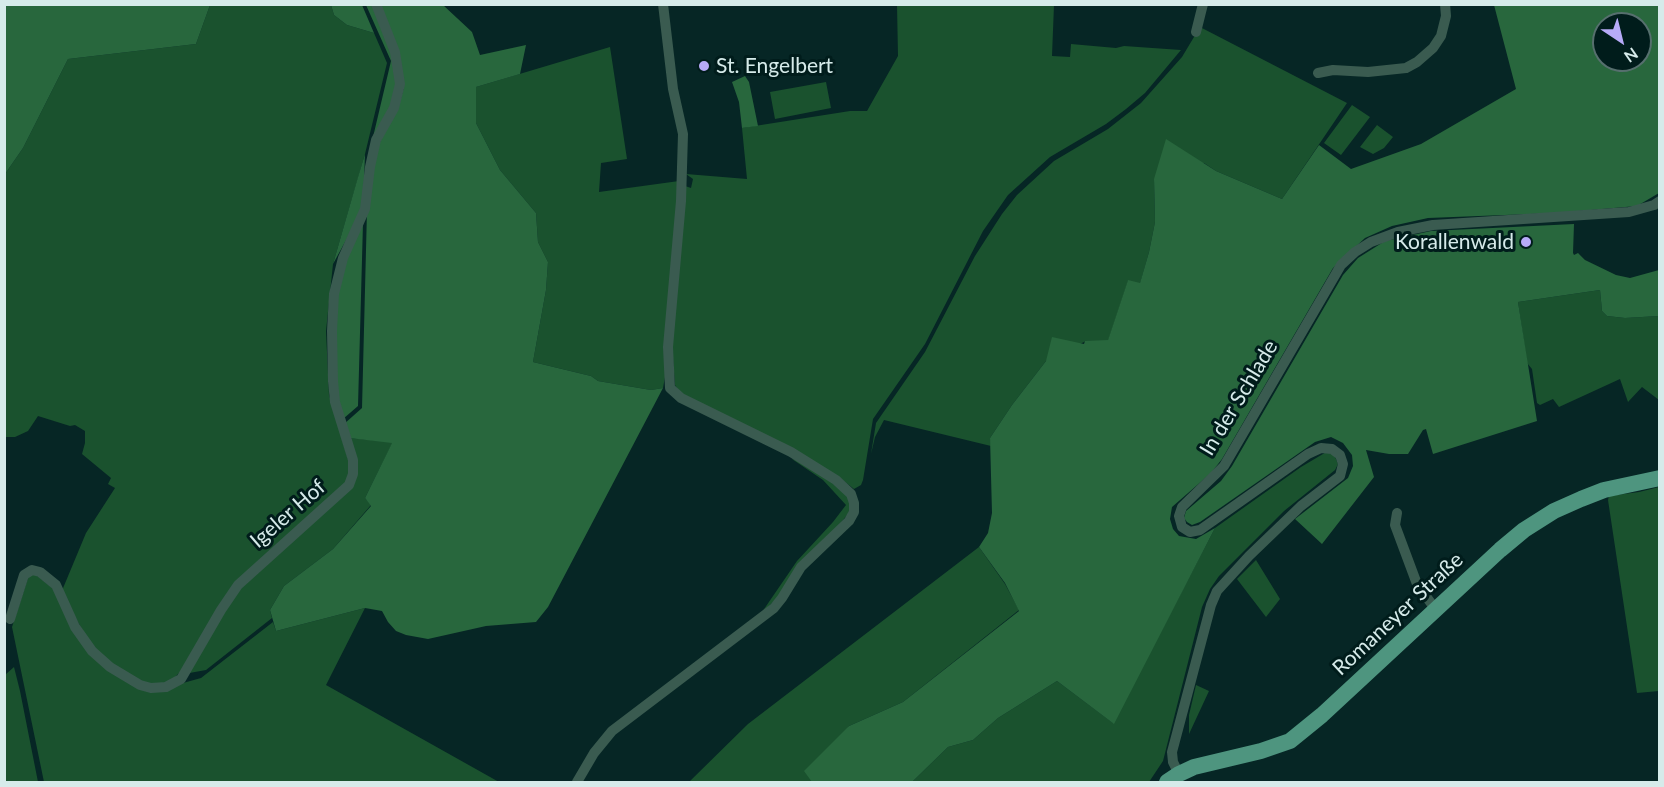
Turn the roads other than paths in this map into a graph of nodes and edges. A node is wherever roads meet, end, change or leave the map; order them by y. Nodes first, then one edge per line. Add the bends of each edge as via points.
1 (376, 4) edge
2 (663, 4) edge
3 (1203, 4) edge
4 (1445, 4) edge
5 (1196, 32) dead end
6 (1318, 73) dead end
7 (1659, 201) edge
8 (1659, 478) edge
9 (1396, 513) dead end
10 (1436, 610) junction
11 (10, 619) dead end
12 (1173, 778) edge
13 (577, 783) edge

1 - 11 street, Igeler Hof via 395,52 400,84 394,108 376,140 365,209 342,258 334,294 333,381 335,402 353,460 350,485 238,585 181,679 166,687 140,685 92,651 75,627 56,585 40,572 32,570 24,575
2 - 13 street via 673,89 683,134 668,346 670,388 681,398 791,452 836,480 851,494 854,512 801,567 774,608 624,721 602,741
3 - 5 street
4 - 6 street via 1441,36 1433,48 1406,68
7 - 12 street, In der Schlade via 1629,212 1433,225 1398,232 1371,242 1341,265 1224,466 1182,507 1179,516 1182,526 1190,532 1200,530 1308,454 1332,448 1340,455 1340,476 1301,506 1217,591 1172,752
8 - 10 main road, Romaneyer Straße via 1592,494 1546,516 1508,543
9 - 10 street via 1395,525 1417,584
10 - 12 main road, Romaneyer Straße via 1297,736 1270,749 1209,763

